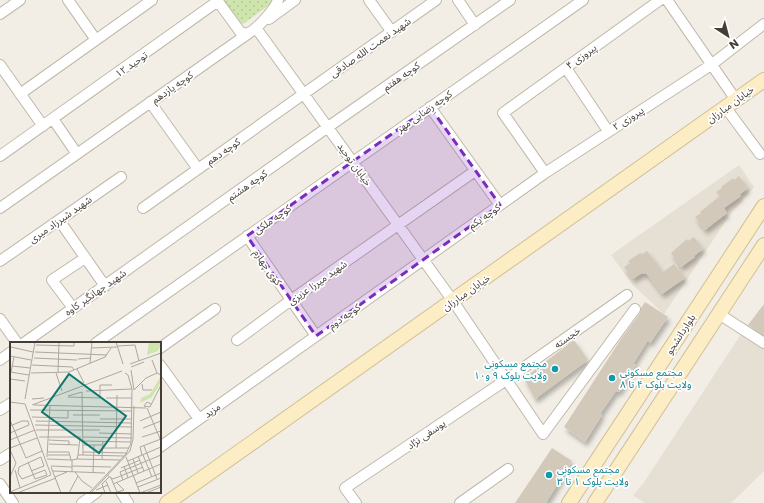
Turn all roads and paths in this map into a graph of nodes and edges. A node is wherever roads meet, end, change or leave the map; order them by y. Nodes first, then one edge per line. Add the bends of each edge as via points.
1 (20, 0) edge
2 (68, 0) edge
3 (152, 0) edge
4 (278, 0) edge
5 (296, 0) edge
6 (369, 0) edge
7 (436, 0) edge
8 (458, 0) edge
9 (510, 0) edge
10 (583, 0) edge
11 (660, 0) edge
12 (667, 0) edge
13 (218, 1) edge
14 (0, 14) edge
15 (764, 24) edge
16 (475, 25) junction
17 (253, 31) junction
18 (392, 32) junction
19 (96, 40) junction
20 (711, 65) junction
21 (1, 67) edge
22 (566, 68) junction
23 (764, 80) edge
24 (20, 94) junction
25 (304, 94) junction
26 (150, 102) junction
27 (731, 104) junction
28 (430, 107) junction
29 (53, 119) junction
30 (43, 126) junction
31 (328, 127) junction
32 (608, 132) junction
33 (77, 154) junction
34 (760, 154) dead end
35 (0, 156) edge
36 (352, 161) junction
37 (198, 169) junction
38 (475, 171) junction
39 (545, 173) junction
40 (120, 177) dead end
41 (500, 205) junction
42 (764, 206) edge
43 (0, 208) edge
44 (143, 208) dead end
45 (59, 220) junction
46 (399, 225) junction
47 (247, 236) junction
48 (167, 242) joint
49 (764, 245) edge
50 (85, 258) junction
51 (424, 260) junction
52 (0, 261) edge
53 (105, 286) junction
54 (627, 295) dead end
55 (291, 300) junction
56 (453, 300) junction
57 (73, 308) junction
58 (215, 309) dead end
59 (635, 310) dead end
60 (719, 314) junction
61 (0, 318) edge
62 (316, 336) junction
63 (237, 340) dead end
64 (16, 342) edge
65 (25, 342) edge
66 (97, 342) edge
67 (764, 344) edge
68 (161, 347) edge
69 (10, 353) edge
70 (0, 360) edge
71 (161, 366) edge
72 (264, 373) joint
73 (506, 380) junction
74 (10, 403) edge
75 (0, 410) edge
76 (199, 419) junction
77 (161, 446) edge
78 (10, 454) edge
79 (0, 460) edge
80 (508, 468) dead end
81 (0, 484) edge
82 (96, 493) edge
83 (122, 493) edge
84 (13, 503) edge
85 (82, 503) edge
86 (128, 503) edge
87 (167, 503) edge
88 (356, 503) edge
89 (460, 503) edge
90 (569, 503) edge
91 (595, 503) edge

1 - 14 street
2 - 19 street
3 - 19 street
4 - 17 street
5 - 17 street
6 - 18 street
7 - 18 street, شهید نعمت الله صادقی
8 - 16 street
9 - 16 street, کوچه هفتم
10 - 28 street, کوچه رضایی مهر
11 - 22 street, پیروزی ۴
12 - 20 street
13 - 17 street, خیابان توحید via 241,33
13 - 29 street, توحید ۱۲
15 - 20 street, پیروزی ۲
16 - 31 street, کوچه هفتم
17 - 25 street, خیابان توحید
17 - 26 street, کوچه یازدهم
18 - 25 street, شهید نعمت الله صادقی
19 - 24 street
20 - 27 street
20 - 32 street, پیروزی ۲
21 - 24 street
22 - 32 street
22 - 39 street, پیروزی ۴ via 502,113
23 - 27 street, خیابان مبارزان
24 - 30 street
25 - 31 street, خیابان توحید
25 - 37 street, کوچه دهم
26 - 33 street, کوچه یازدهم
26 - 37 street
27 - 34 street
27 - 56 street, خیابان مبارزان
28 - 36 street, کوچه رضایی مهر
28 - 38 street
29 - 30 street, توحید ۱۲
29 - 33 street
30 - 35 street, توحید ۱۲
31 - 36 street, خیابان توحید
31 - 48 street, کوچه هشتم
32 - 39 street, پیروزی ۲
33 - 43 street, کوچه یازدهم
36 - 46 street, خیابان توحید
36 - 47 street, کوچه ملکی
37 - 44 street, کوچه دهم
38 - 41 street
38 - 46 street, شهید میرزا عزیزی
39 - 41 street, کوچه یکم
40 - 45 street, شهید شیرزاد میری
41 - 51 street, کوچه یکم
42 - 90 street, بلواردانشجو
45 - 50 street
45 - 52 street, شهید شیرزاد میری
46 - 51 street, خیابان توحید
46 - 55 street, شهید میرزا عزیزی
47 - 55 street, کوی چهارم
47 - 66 street, کوچه ملکی
48 - 53 street, شهید جهانگیر کاوه
49 - 60 street
50 - 53 street
50 - 57 street via 52,280
51 - 56 street, خیابان توحید
51 - 62 street, کوچه دوم
53 - 57 street, شهید جهانگیر کاوه
54 - 73 street, خجسته
55 - 62 street, کوی چهارم
55 - 63 street, شهید میرزا عزیزی
56 - 73 street, خیابان توحید
56 - 87 street, خیابان مبارزان
57 - 65 street, شهید جهانگیر کاوه
58 - 68 street
59 - 73 street, خیابان توحید via 543,434
60 - 67 street
60 - 91 street
61 - 64 street
62 - 72 street, کوچه دوم
69 - 70 street
71 - 76 street
72 - 76 street, مزید
73 - 88 street, یوسفی نژاد via 345,488
74 - 75 street
76 - 77 street, مزید
78 - 79 street
80 - 89 street
81 - 84 street
82 - 85 street
83 - 86 street

